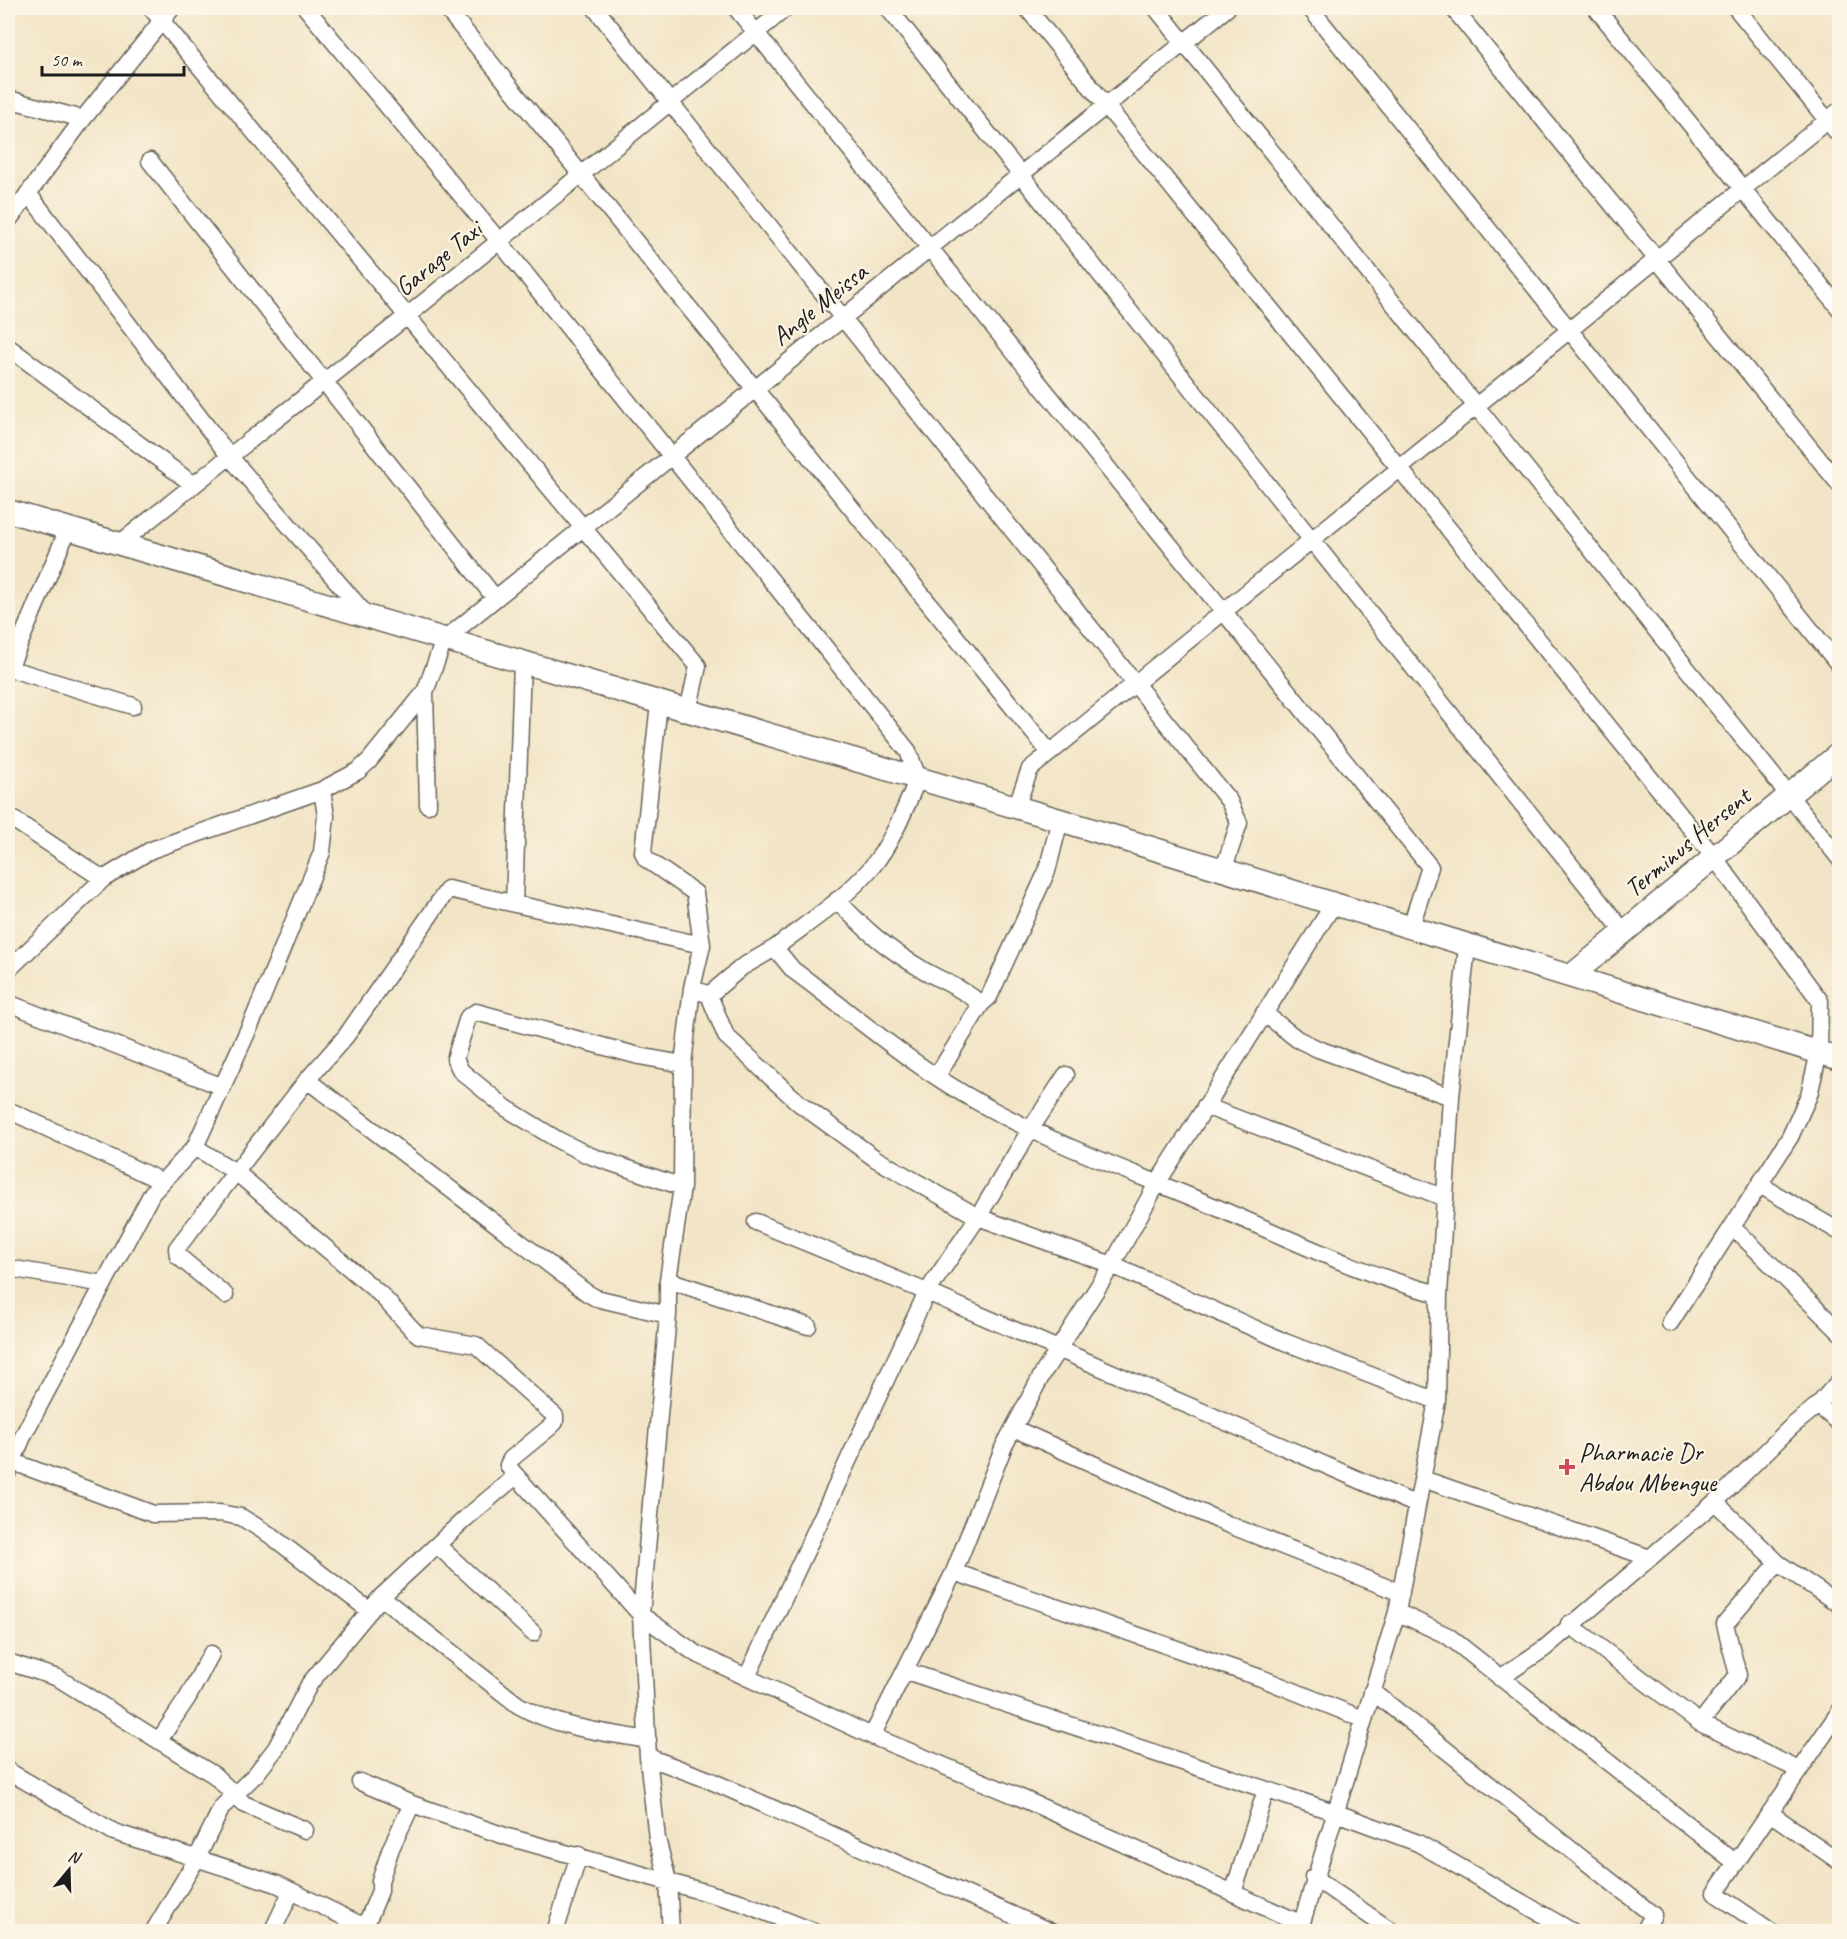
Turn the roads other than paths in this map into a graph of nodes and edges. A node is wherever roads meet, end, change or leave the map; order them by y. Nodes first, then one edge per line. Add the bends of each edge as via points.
1 (306, 8) edge
2 (446, 8) edge
3 (595, 8) edge
4 (736, 8) edge
5 (786, 8) edge
6 (888, 8) edge
7 (1027, 8) edge
8 (1156, 8) edge
9 (1227, 8) edge
10 (1310, 8) edge
11 (1453, 8) edge
12 (1596, 8) edge
13 (1736, 8) edge
14 (162, 12) edge
15 (756, 32) junction
16 (1184, 42) junction
17 (8, 99) edge
18 (669, 103) junction
19 (1106, 105) junction
20 (1833, 115) edge
21 (82, 119) junction
22 (1839, 136) edge
23 (150, 161) dead end
24 (581, 174) junction
25 (1020, 174) junction
26 (1743, 189) junction
27 (28, 193) junction
28 (8, 221) edge
29 (499, 241) junction
30 (930, 248) junction
31 (1657, 259) junction
32 (1839, 309) edge
33 (407, 316) junction
34 (843, 317) junction
35 (1569, 330) junction
36 (8, 347) edge
37 (324, 382) junction
38 (755, 388) junction
39 (1476, 406) junction
40 (671, 456) junction
41 (231, 457) junction
42 (1399, 468) junction
43 (194, 485) junction
44 (1839, 485) edge
45 (8, 511) edge
46 (583, 527) junction
47 (68, 529) junction
48 (1312, 540) junction
49 (119, 544) junction
50 (495, 598) junction
51 (1223, 612) junction
52 (368, 617) junction
53 (444, 640) junction
54 (522, 662) junction
55 (1839, 666) edge
56 (8, 669) edge
57 (1134, 685) junction
58 (425, 692) junction
59 (659, 703) junction
60 (133, 706) dead end
61 (688, 711) junction
62 (1050, 753) junction
63 (1839, 753) edge
64 (918, 778) junction
65 (321, 790) junction
66 (1788, 795) junction
67 (428, 805) dead end
68 (1016, 807) junction
69 (8, 816) edge
70 (1060, 820) junction
71 (1714, 857) junction
72 (1839, 859) edge
73 (1223, 871) junction
74 (103, 879) junction
75 (837, 900) junction
76 (514, 904) junction
77 (1333, 905) junction
78 (1410, 929) junction
79 (1624, 932) junction
80 (702, 945) junction
81 (1467, 946) junction
82 (775, 948) junction
83 (15, 953) edge
84 (8, 970) edge
85 (1571, 976) junction
86 (692, 988) junction
87 (709, 995) junction
88 (8, 1003) edge
89 (981, 1004) junction
90 (1264, 1013) junction
91 (1829, 1055) edge
92 (683, 1064) junction
93 (1066, 1075) dead end
94 (937, 1076) junction
95 (307, 1080) junction
96 (223, 1087) junction
97 (1451, 1097) junction
98 (1205, 1106) junction
99 (8, 1110) edge
100 (1030, 1130) junction
101 (195, 1147) junction
102 (237, 1173) junction
103 (161, 1181) junction
104 (1158, 1182) junction
105 (1760, 1185) junction
106 (682, 1187) junction
107 (1445, 1197) junction
108 (978, 1217) junction
109 (756, 1222) dead end
110 (1732, 1227) junction
111 (1839, 1232) edge
112 (1112, 1265) junction
113 (8, 1268) edge
114 (668, 1280) junction
115 (104, 1284) junction
116 (927, 1292) junction
117 (1439, 1294) junction
118 (225, 1295) dead end
119 (668, 1315) junction
120 (1670, 1323) dead end
121 (808, 1326) dead end
122 (1839, 1332) edge
123 (1058, 1349) junction
124 (1839, 1380) edge
125 (1437, 1401) junction
126 (1818, 1405) junction
127 (1839, 1424) edge
128 (1015, 1429) junction
129 (9, 1465) edge
130 (516, 1476) junction
131 (1423, 1479) junction
132 (1715, 1502) junction
133 (1418, 1505) junction
134 (437, 1545) junction
135 (1650, 1558) junction
136 (1778, 1563) junction
137 (954, 1572) junction
138 (1401, 1593) junction
139 (381, 1597) junction
140 (1839, 1605) edge
141 (370, 1611) junction
142 (1397, 1612) junction
143 (641, 1615) junction
144 (1569, 1624) junction
145 (533, 1633) dead end
146 (211, 1654) dead end
147 (8, 1662) edge
148 (906, 1671) junction
149 (747, 1677) junction
150 (1500, 1678) junction
151 (1372, 1691) junction
152 (1363, 1719) junction
153 (1837, 1719) edge
154 (1700, 1723) junction
155 (872, 1736) junction
156 (160, 1739) junction
157 (648, 1740) junction
158 (648, 1757) junction
159 (1799, 1770) junction
160 (8, 1772) edge
161 (360, 1782) dead end
162 (1266, 1790) junction
163 (235, 1795) junction
164 (412, 1804) junction
165 (1334, 1812) junction
166 (1770, 1813) junction
167 (305, 1830) dead end
168 (579, 1856) junction
169 (196, 1860) junction
170 (1839, 1862) edge
171 (1736, 1863) junction
172 (1314, 1877) junction
173 (668, 1881) junction
174 (291, 1892) junction
175 (1233, 1893) junction
176 (1299, 1927) edge
177 (370, 1929) edge
178 (153, 1932) edge
179 (272, 1932) edge
180 (555, 1932) edge
181 (670, 1932) edge
182 (814, 1932) edge
183 (1051, 1932) edge
184 (1393, 1932) edge
185 (1573, 1932) edge
186 (1644, 1932) edge
187 (1772, 1932) edge

1 - 29 street
2 - 24 street
3 - 18 street
4 - 15 street
5 - 15 street, Garage Taxi
6 - 25 street
7 - 19 street
8 - 16 street
9 - 16 street, Angle Meissa
10 - 35 street
11 - 31 street
12 - 26 street
13 - 20 street
14 - 21 street
14 - 33 street
15 - 18 street, Garage Taxi
15 - 30 street
16 - 19 street, Angle Meissa
16 - 39 street
17 - 21 street
18 - 24 street, Garage Taxi
18 - 34 street
19 - 25 street, Angle Meissa
19 - 42 street
20 - 22 street
20 - 26 street
21 - 27 street
23 - 37 street
24 - 29 street, Garage Taxi
24 - 38 street
25 - 30 street, Angle Meissa
25 - 48 street
26 - 31 street
26 - 32 street
27 - 28 street
27 - 41 street
29 - 33 street, Garage Taxi
29 - 40 street
30 - 34 street, Angle Meissa
30 - 51 street
31 - 35 street
31 - 44 street
33 - 37 street, Garage Taxi
33 - 46 street
34 - 38 street, Angle Meissa
34 - 57 street
35 - 39 street
35 - 55 street
36 - 43 street
37 - 41 street, Garage Taxi
37 - 50 street
38 - 40 street, Angle Meissa
38 - 62 street
39 - 42 street
39 - 66 street
40 - 46 street, Angle Meissa
40 - 64 street via 908,751
41 - 43 street, Garage Taxi
41 - 52 street
42 - 48 street
42 - 71 street
43 - 49 street, Garage Taxi
45 - 47 street
46 - 50 street, Angle Meissa
46 - 61 street via 698,666
47 - 49 street
47 - 56 street
48 - 51 street
48 - 79 street
49 - 52 street
50 - 53 street, Angle Meissa
51 - 57 street
51 - 78 street via 1430,867
52 - 53 street
53 - 54 street
53 - 58 street
54 - 59 street
54 - 76 street
56 - 60 street
57 - 62 street
57 - 73 street via 1229,801 1239,823
58 - 65 street via 369,761
58 - 67 street
59 - 61 street
59 - 80 street via 643,852 646,859 695,893
61 - 64 street
62 - 68 street via 1030,769
63 - 66 street, Terminus Hersent
64 - 68 street
64 - 75 street via 871,868
65 - 74 street via 151,850
65 - 96 street via 326,816 322,852
66 - 71 street, Terminus Hersent
66 - 72 street
68 - 70 street
69 - 74 street
70 - 73 street
70 - 89 street via 1047,871 988,997
71 - 79 street, Terminus Hersent
71 - 91 street via 1820,1001
73 - 77 street
74 - 83 street
75 - 82 street
75 - 89 street via 870,936
76 - 80 street
76 - 95 street via 448,889 352,1028
77 - 78 street
77 - 90 street
78 - 81 street
79 - 85 street, Terminus Hersent
80 - 86 street
81 - 85 street
81 - 97 street
82 - 87 street via 742,967
82 - 94 street via 793,970
83 - 84 street
85 - 91 street
86 - 87 street
86 - 92 street
87 - 108 street via 726,1036 799,1103 876,1159
88 - 96 street
89 - 94 street
90 - 97 street via 1297,1039 1318,1049
90 - 98 street
91 - 105 street via 1790,1137
92 - 106 street
92 - 106 street via 476,1012 468,1017 454,1059 461,1071 506,1108 558,1140 588,1155
93 - 100 street
94 - 100 street
95 - 102 street
95 - 119 street via 587,1293
96 - 101 street
97 - 107 street
98 - 104 street
98 - 107 street
99 - 103 street
100 - 104 street
100 - 108 street
101 - 102 street
101 - 103 street
102 - 118 street via 177,1248 178,1257
102 - 130 street via 380,1294 419,1335 476,1345 555,1416 550,1427 511,1459 508,1465
103 - 115 street
104 - 112 street
104 - 117 street via 1373,1275
105 - 110 street
105 - 111 street
106 - 114 street
107 - 117 street
108 - 112 street
108 - 116 street
109 - 116 street
110 - 120 street
110 - 122 street
112 - 123 street
112 - 125 street via 1285,1342
113 - 115 street
114 - 119 street
114 - 121 street
115 - 129 street
116 - 123 street
116 - 149 street
117 - 125 street
119 - 143 street
123 - 128 street
123 - 133 street
124 - 126 street
125 - 131 street
126 - 127 street
126 - 132 street
128 - 137 street via 1004,1446
128 - 138 street via 1227,1524
129 - 141 street via 153,1514 220,1513 240,1517
130 - 134 street
130 - 143 street
131 - 133 street
131 - 135 street
132 - 135 street
132 - 136 street
133 - 138 street
134 - 139 street
134 - 145 street
135 - 144 street
136 - 140 street
136 - 154 street via 1725,1624 1738,1675
137 - 148 street
137 - 152 street via 1261,1678
138 - 142 street
139 - 141 street
139 - 157 street via 538,1717
141 - 163 street via 310,1683 276,1748
142 - 150 street via 1448,1636
142 - 151 street
143 - 149 street via 695,1653
143 - 157 street
144 - 150 street via 1545,1648
144 - 154 street
146 - 156 street
147 - 156 street via 58,1678
148 - 155 street
148 - 162 street
149 - 155 street
150 - 171 street
151 - 152 street
151 - 186 street via 1653,1915
152 - 165 street
153 - 159 street
154 - 159 street
155 - 175 street
156 - 163 street via 214,1774
157 - 158 street
158 - 173 street via 657,1839
158 - 183 street via 709,1780
159 - 166 street
160 - 169 street via 114,1832
161 - 164 street
162 - 165 street
162 - 175 street
163 - 167 street via 244,1804
163 - 169 street via 222,1807
164 - 168 street
164 - 177 street via 380,1881
165 - 172 street
165 - 185 street via 1418,1843
166 - 170 street
166 - 171 street
168 - 173 street
168 - 180 street
169 - 174 street via 277,1884
169 - 178 street
171 - 187 street via 1715,1893
172 - 176 street
172 - 184 street
173 - 181 street
173 - 182 street via 740,1902
174 - 177 street
174 - 179 street
175 - 176 street

